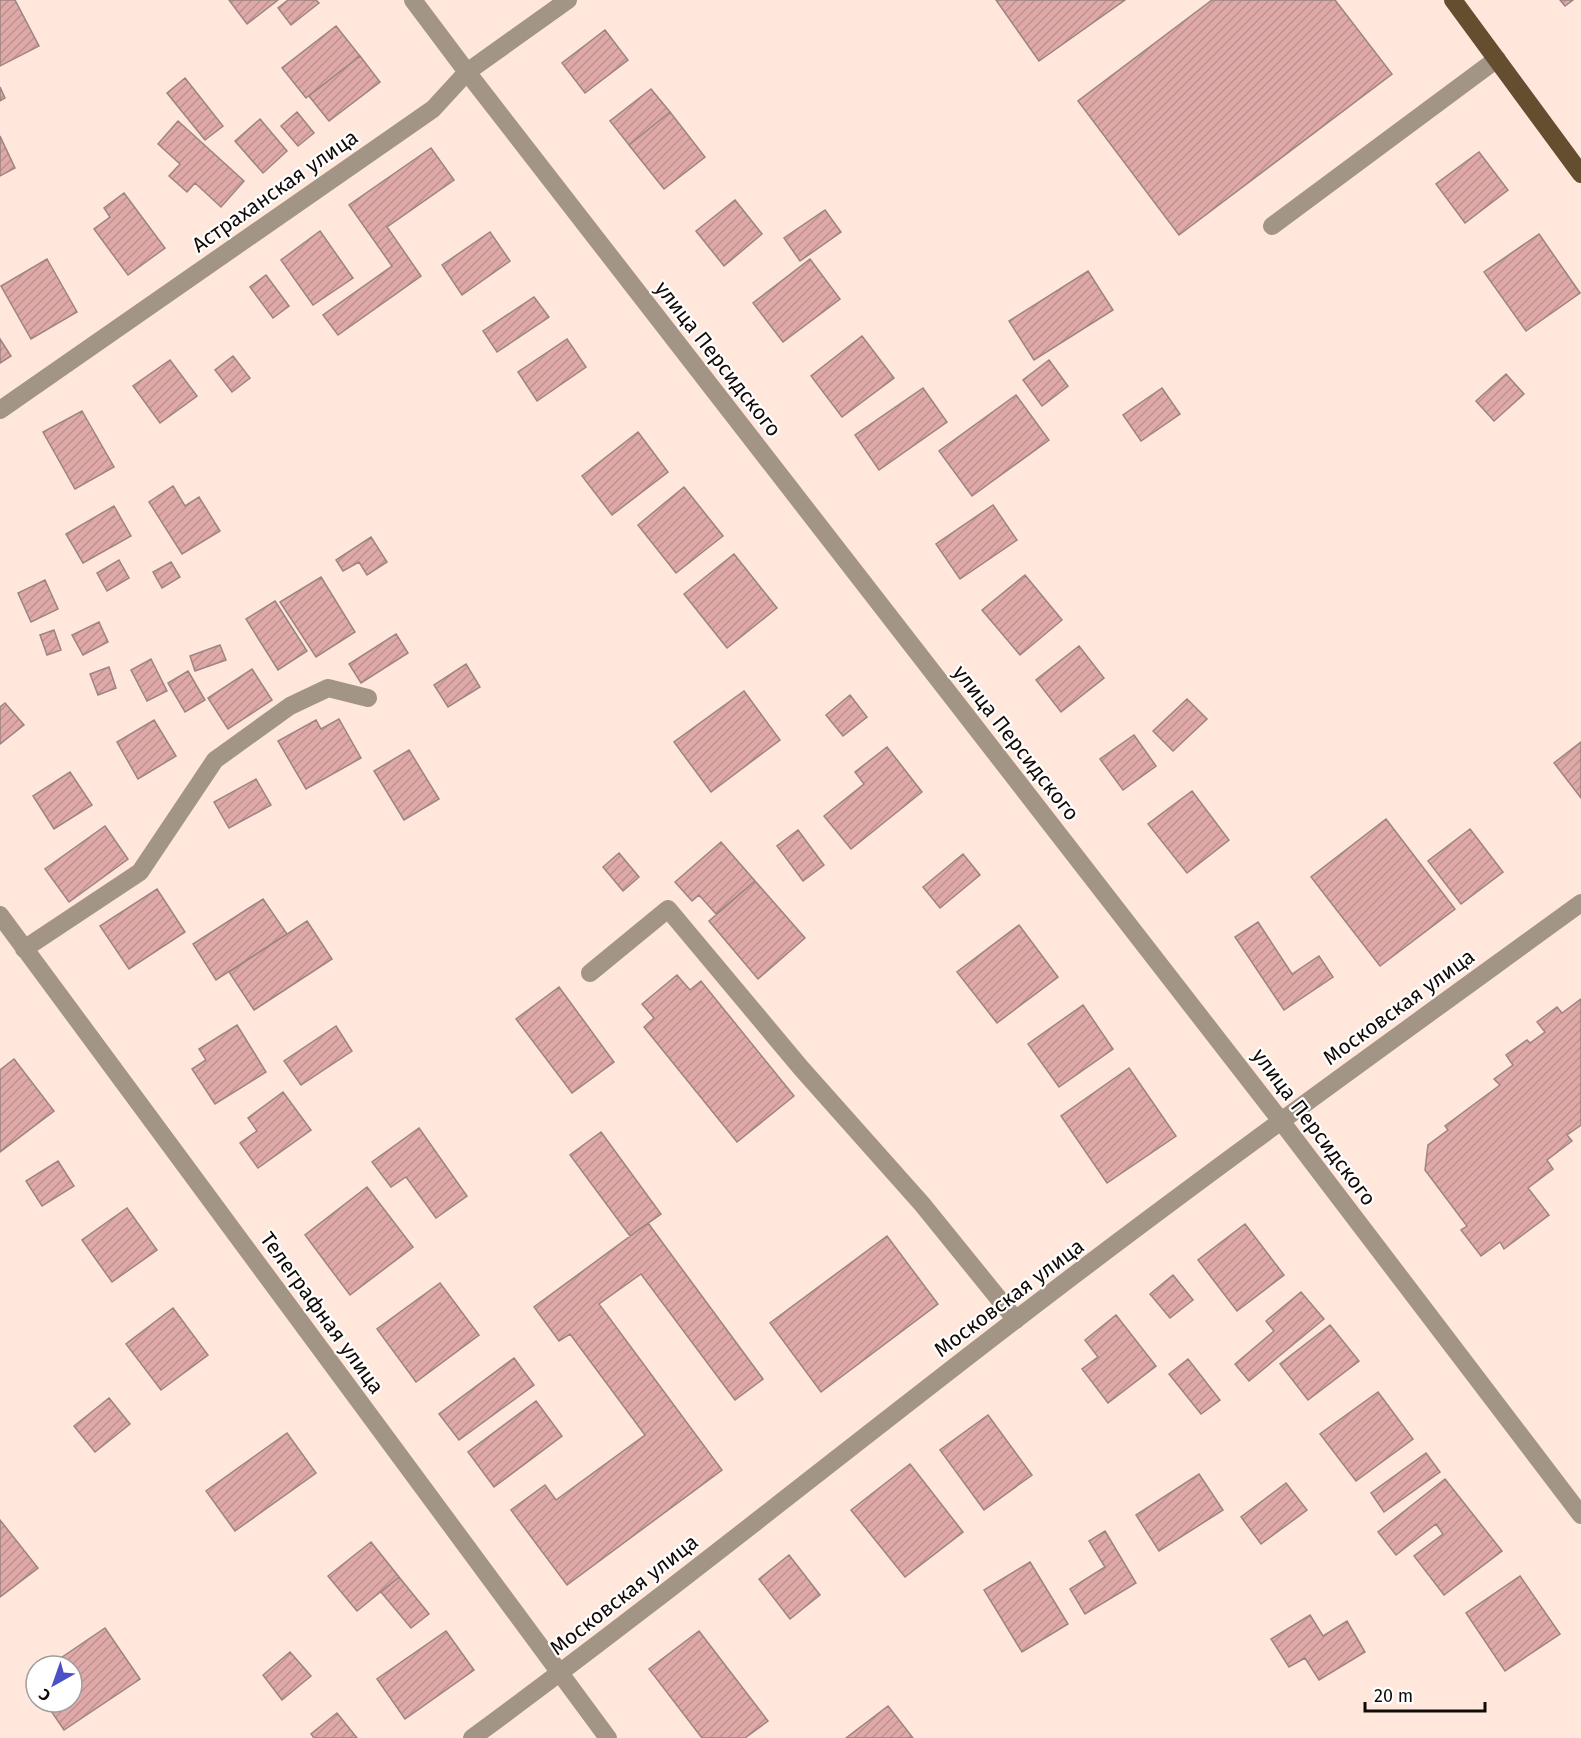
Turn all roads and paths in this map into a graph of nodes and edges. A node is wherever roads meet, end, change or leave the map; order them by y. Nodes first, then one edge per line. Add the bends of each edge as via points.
1 (413, 0) edge
2 (568, 0) edge
3 (1453, 0) edge
4 (1497, 59) junction
5 (467, 72) junction
6 (1581, 174) edge
7 (1272, 226) dead end
8 (0, 410) edge
9 (368, 698) dead end
10 (1581, 903) edge
11 (0, 915) edge
12 (24, 949) junction
13 (590, 973) dead end
14 (1281, 1121) junction
15 (1016, 1320) junction
16 (1581, 1515) edge
17 (560, 1674) junction
18 (472, 1738) edge
19 (608, 1738) edge

1 - 5 street, улица Персидского
2 - 5 street, Астраханская улица
3 - 4 main road
4 - 6 main road
4 - 7 street
5 - 8 street, Астраханская улица via 433,109
5 - 14 street, улица Персидского
9 - 12 street via 328,688 290,706 215,760 140,872
10 - 14 street, Московская улица
11 - 12 street, Телеграфная улица
12 - 17 street, Телеграфная улица
13 - 15 street via 668,909 922,1204
14 - 15 street, Московская улица
14 - 16 street, улица Персидского
15 - 17 street, Московская улица
17 - 18 street, Московская улица
17 - 19 street, Телеграфная улица

